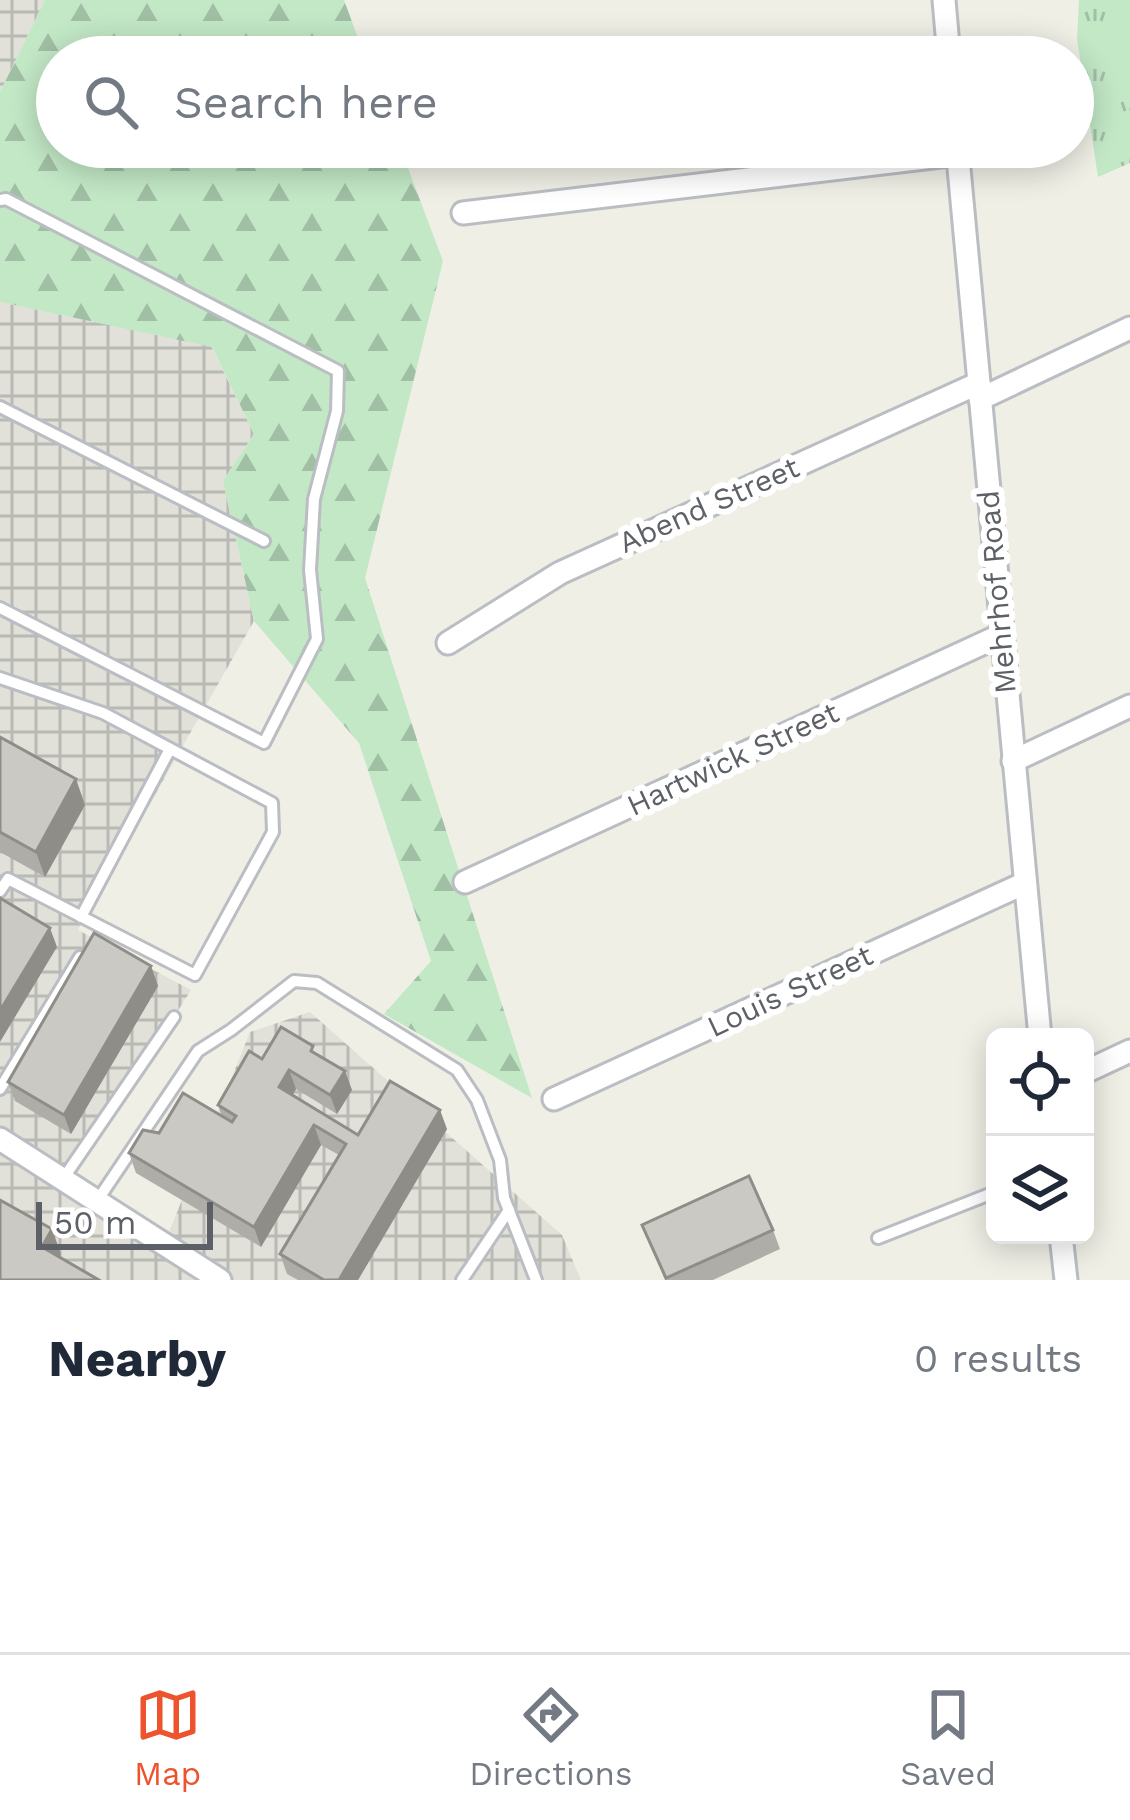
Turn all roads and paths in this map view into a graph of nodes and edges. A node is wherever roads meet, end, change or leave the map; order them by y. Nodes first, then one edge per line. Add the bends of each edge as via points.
1 (944, 0) edge
2 (947, 36) edge
3 (817, 168) edge
4 (960, 168) edge
5 (0, 200) edge
6 (463, 213) dead end
7 (1130, 328) edge
8 (979, 391) junction
9 (0, 407) edge
10 (264, 541) dead end
11 (0, 608) edge
12 (1001, 635) junction
13 (448, 643) dead end
14 (0, 678) edge
15 (1130, 706) edge
16 (170, 749) junction
17 (1013, 761) junction
18 (465, 882) dead end
19 (1025, 883) junction
20 (0, 891) edge
21 (81, 916) junction
22 (80, 957) edge
23 (174, 1017) dead end
24 (1039, 1028) edge
25 (1130, 1051) edge
26 (1094, 1068) edge
27 (0, 1089) edge
28 (554, 1100) dead end
29 (0, 1139) edge
30 (63, 1179) junction
31 (986, 1196) edge
32 (97, 1201) junction
33 (509, 1210) junction
34 (878, 1238) dead end
35 (1062, 1244) edge
36 (220, 1280) edge
37 (462, 1280) edge
38 (536, 1280) edge
39 (1066, 1280) edge

1 - 2 street
3 - 6 street
4 - 8 street, Mehrhof Road
5 - 11 lane via 338,371 337,411 314,499 317,639 264,743
7 - 8 street, Abend Street
8 - 12 street, Mehrhof Road
8 - 13 street, Abend Street via 560,573
9 - 10 lane
12 - 17 street, Mehrhof Road
12 - 18 street, Hartwick Street
14 - 16 lane via 103,713
15 - 17 street
16 - 21 lane
16 - 21 lane via 272,803 273,832 196,975
17 - 19 street, Mehrhof Road
19 - 24 street, Mehrhof Road
19 - 28 street, Louis Street
20 - 21 lane via 8,879
22 - 27 lane
23 - 30 lane
25 - 26 street
29 - 30 street
30 - 32 street
31 - 34 lane
32 - 33 lane via 198,1051 294,981 317,983 457,1070 500,1160
32 - 36 street
33 - 37 lane
33 - 38 lane
35 - 39 street

